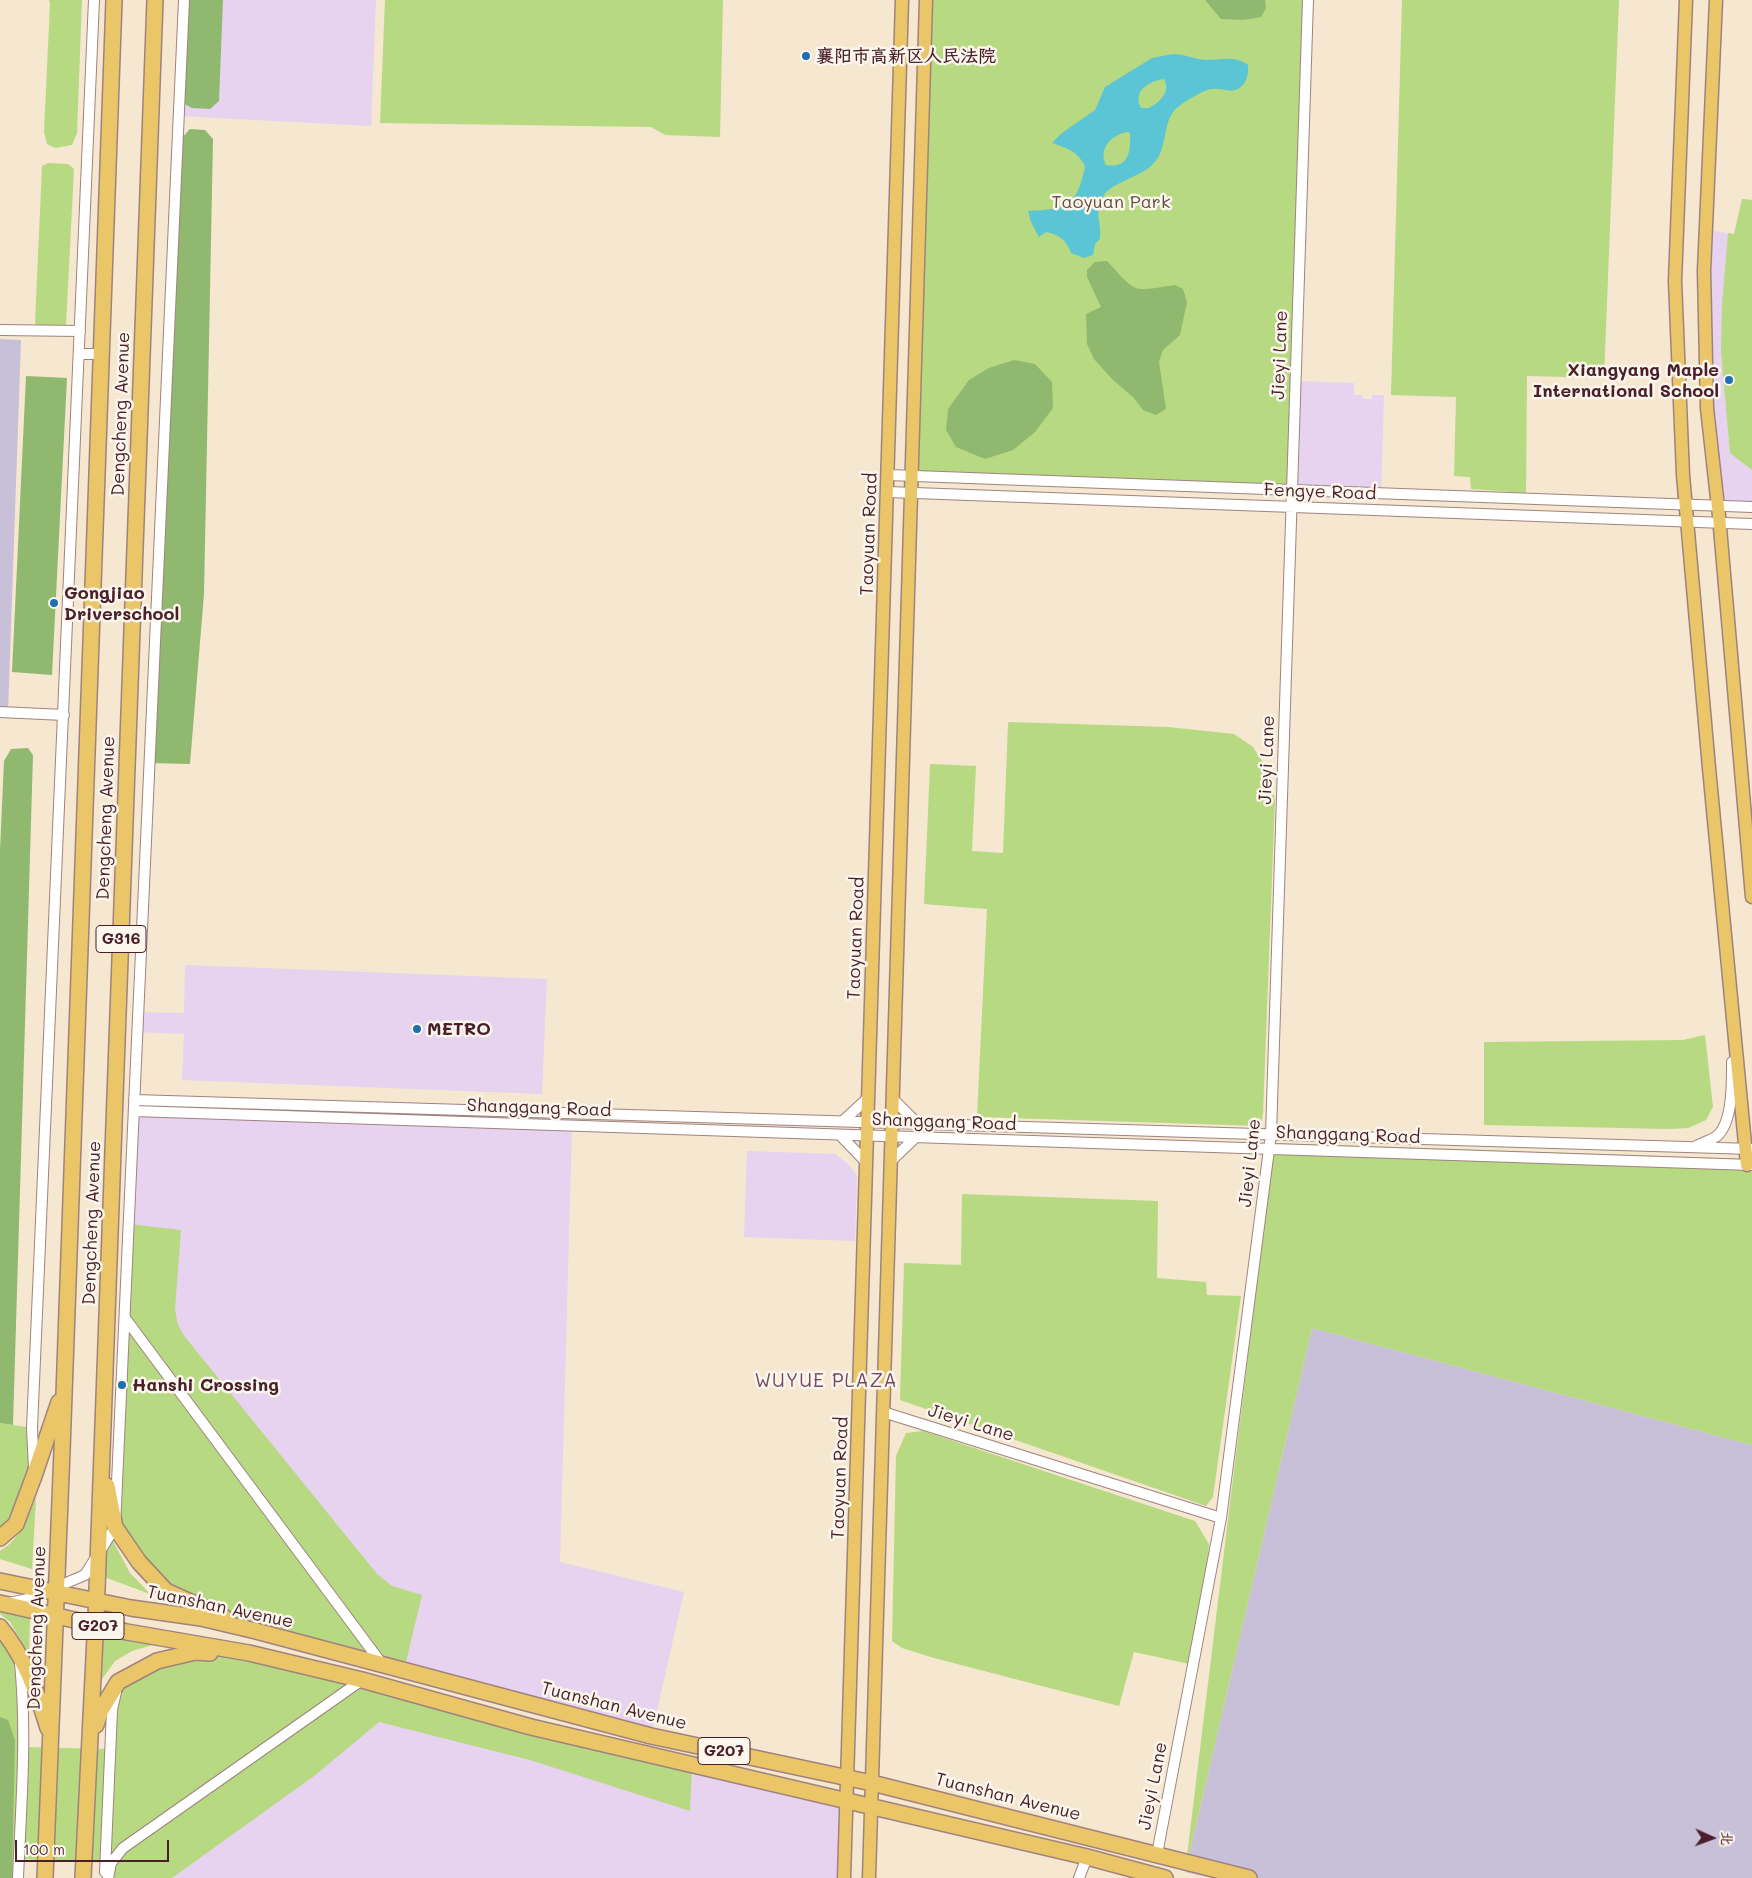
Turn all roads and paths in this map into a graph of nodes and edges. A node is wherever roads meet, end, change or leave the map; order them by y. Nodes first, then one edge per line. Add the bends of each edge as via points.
1 (94, 0) edge
2 (114, 0) edge
3 (155, 0) edge
4 (184, 0) edge
5 (902, 0) edge
6 (926, 0) edge
7 (1308, 0) edge
8 (1686, 0) edge
9 (1716, 0) edge
10 (0, 330) edge
11 (80, 331) junction
12 (79, 354) junction
13 (101, 354) junction
14 (888, 475) junction
15 (911, 477) junction
16 (1292, 490) junction
17 (888, 492) junction
18 (911, 492) junction
19 (1686, 504) junction
20 (1717, 505) junction
21 (1292, 507) junction
22 (1752, 507) edge
23 (1687, 522) junction
24 (1719, 523) junction
25 (1752, 524) edge
26 (0, 712) edge
27 (64, 715) junction
28 (1752, 897) edge
29 (1733, 1019) junction
30 (869, 1097) junction
31 (892, 1098) junction
32 (134, 1100) junction
33 (134, 1111) junction
34 (843, 1121) junction
35 (868, 1122) junction
36 (892, 1123) junction
37 (918, 1124) junction
38 (1271, 1134) junction
39 (840, 1135) junction
40 (868, 1136) junction
41 (891, 1136) junction
42 (916, 1137) junction
43 (1693, 1147) junction
44 (1269, 1149) junction
45 (1749, 1149) edge
46 (891, 1161) junction
47 (867, 1163) junction
48 (1750, 1165) edge
49 (125, 1318) junction
50 (65, 1386) junction
51 (883, 1412) junction
52 (102, 1463) junction
53 (34, 1476) junction
54 (1221, 1518) junction
55 (115, 1527) junction
56 (0, 1538) edge
57 (0, 1581) edge
58 (57, 1593) junction
59 (97, 1601) junction
60 (0, 1604) edge
61 (56, 1616) junction
62 (96, 1625) junction
63 (0, 1628) edge
64 (256, 1631) junction
65 (19, 1655) junction
66 (256, 1655) junction
67 (382, 1664) junction
68 (362, 1680) junction
69 (118, 1682) junction
70 (51, 1739) junction
71 (90, 1743) junction
72 (847, 1777) junction
73 (872, 1783) junction
74 (846, 1800) junction
75 (872, 1806) junction
76 (1157, 1854) junction
77 (1087, 1857) junction
78 (18, 1878) edge
79 (45, 1878) edge
80 (83, 1878) edge
81 (106, 1878) edge
82 (844, 1878) edge
83 (869, 1878) edge
84 (1079, 1878) edge
85 (1165, 1878) edge
86 (1249, 1878) edge

1 - 11 street
2 - 13 highway, Dengcheng Avenue / G316
3 - 52 highway, Dengcheng Avenue / G316
4 - 32 street
5 - 14 main road, Taoyuan Road
6 - 15 main road
7 - 16 street, Jieyi Lane
8 - 19 main road via 1676,281
9 - 20 main road via 1704,271 1707,408
10 - 11 street
11 - 12 street
12 - 13 street
12 - 27 street
13 - 50 highway, Dengcheng Avenue / G316
14 - 15 street, Fengye Road
14 - 17 main road, Taoyuan Road
15 - 16 street, Fengye Road
15 - 18 main road
16 - 19 street, Fengye Road
16 - 21 street, Jieyi Lane
17 - 18 street, Fengye Road
17 - 30 main road, Taoyuan Road
18 - 21 street, Fengye Road
18 - 31 main road
19 - 20 street, Fengye Road
19 - 23 main road
20 - 22 street, Fengye Road
20 - 24 main road
21 - 23 street, Fengye Road
21 - 38 street, Jieyi Lane
23 - 24 street, Fengye Road
23 - 29 main road
24 - 25 street, Fengye Road
24 - 28 main road
26 - 27 street
27 - 53 street via 32,1419
29 - 43 street via 1732,1096 1726,1119 1718,1136
29 - 45 main road
30 - 34 street
30 - 35 main road, Taoyuan Road
31 - 36 main road
31 - 37 street
32 - 33 street
32 - 34 street, Shanggang Road
33 - 39 street, Shanggang Road
33 - 49 street
34 - 35 street, Shanggang Road
35 - 36 street, Shanggang Road
35 - 40 main road, Taoyuan Road
36 - 37 street, Shanggang Road
36 - 41 main road
37 - 38 street, Shanggang Road
38 - 43 street, Shanggang Road
38 - 44 street, Jieyi Lane
39 - 40 street, Shanggang Road
39 - 47 street
40 - 41 street, Shanggang Road
40 - 47 main road, Taoyuan Road
41 - 42 street, Shanggang Road
41 - 46 main road
42 - 44 street, Shanggang Road
42 - 46 street
43 - 45 street, Shanggang Road
44 - 48 street, Shanggang Road
44 - 54 street, Jieyi Lane
45 - 48 main road
46 - 51 main road
47 - 72 main road, Taoyuan Road
49 - 55 street
49 - 67 street
50 - 53 highway
50 - 58 highway, Dengcheng Avenue / G316
51 - 54 street, Jieyi Lane
51 - 73 main road
52 - 55 highway
52 - 59 highway, Dengcheng Avenue / G316
53 - 56 highway via 16,1524
54 - 76 street, Jieyi Lane
55 - 60 street via 85,1575 28,1599
55 - 64 highway via 139,1562 166,1591
57 - 58 highway, G207
58 - 59 highway, Tuanshan Avenue / G207
58 - 61 highway, Dengcheng Avenue / G316
59 - 62 highway, Dengcheng Avenue / G316
59 - 64 highway, Tuanshan Avenue / G207 via 201,1618
60 - 61 highway, G207
61 - 62 highway, G207
61 - 70 highway, Dengcheng Avenue / G316
62 - 66 highway, G207
62 - 71 highway, Dengcheng Avenue / G316
63 - 65 highway
64 - 67 highway, Tuanshan Avenue / G207
65 - 70 highway via 35,1687
65 - 78 street via 22,1788
66 - 68 highway, G207
66 - 69 highway via 195,1652 157,1661
67 - 72 highway, Tuanshan Avenue / G207 via 651,1736
68 - 74 highway, G207 via 692,1766
68 - 81 street via 123,1848 110,1863
69 - 71 highway via 101,1710
69 - 81 street via 112,1710
70 - 79 highway, Dengcheng Avenue / G316
71 - 80 highway, Dengcheng Avenue / G316
72 - 73 highway, Tuanshan Avenue / G207
72 - 74 main road, Taoyuan Road
73 - 75 main road
73 - 76 highway, Tuanshan Avenue / G207
74 - 75 highway, G207
74 - 82 main road, Taoyuan Road
75 - 77 highway, G207
75 - 83 main road
76 - 86 highway, Tuanshan Avenue / G207
77 - 84 street
77 - 85 highway, G207

